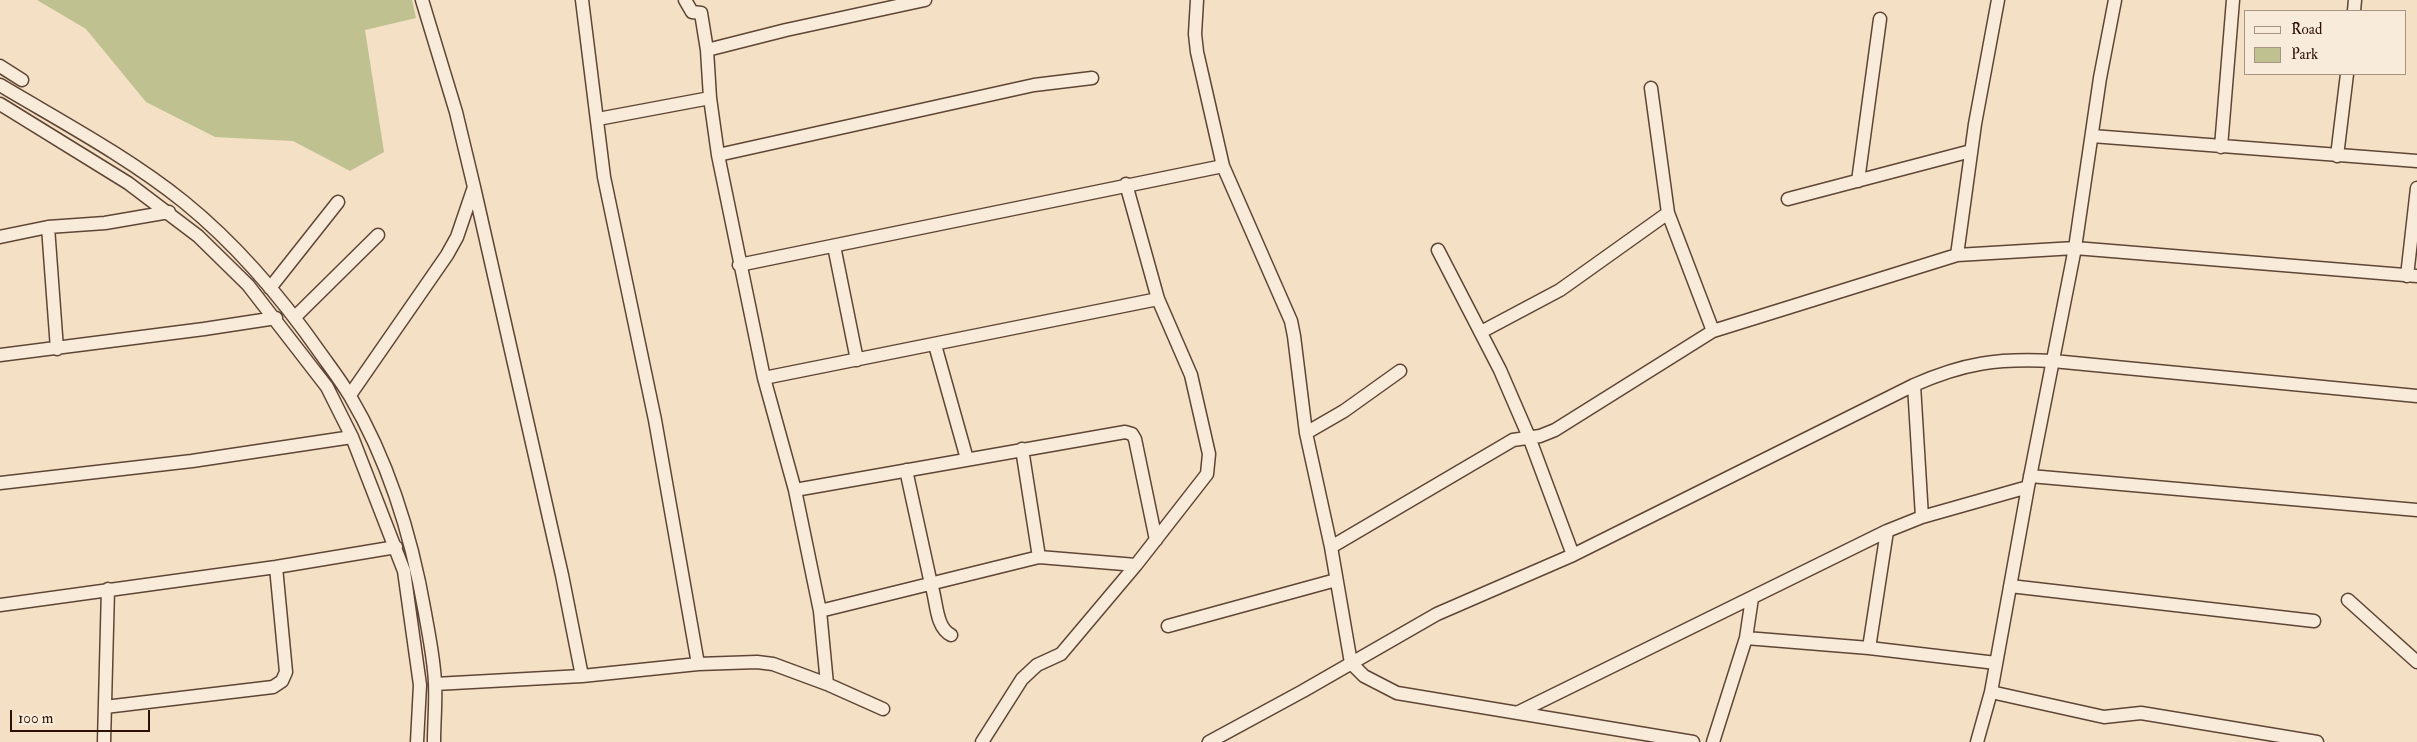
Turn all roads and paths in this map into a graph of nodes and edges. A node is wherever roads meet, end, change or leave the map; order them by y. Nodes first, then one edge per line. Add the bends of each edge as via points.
1 (422, 0) edge
2 (582, 0) edge
3 (685, 0) edge
4 (925, 0) edge
5 (1197, 0) edge
6 (1998, 0) edge
7 (2115, 0) edge
8 (2234, 0) edge
9 (1880, 18) dead end
10 (707, 50) junction
11 (0, 66) edge
12 (2347, 75) edge
13 (1092, 78) dead end
14 (22, 80) dead end
15 (0, 85) edge
16 (1651, 88) dead end
17 (710, 98) junction
18 (0, 104) edge
19 (598, 120) junction
20 (2092, 136) junction
21 (2221, 147) junction
22 (1971, 150) junction
23 (718, 155) junction
24 (2337, 156) junction
25 (2417, 162) edge
26 (1223, 166) junction
27 (1858, 180) junction
28 (1126, 184) junction
29 (474, 187) junction
30 (2417, 188) edge
31 (1788, 199) dead end
32 (338, 202) dead end
33 (169, 212) junction
34 (1668, 213) junction
35 (48, 227) junction
36 (378, 235) dead end
37 (0, 237) edge
38 (834, 246) junction
39 (2075, 248) junction
40 (1438, 250) dead end
41 (1957, 255) junction
42 (739, 264) junction
43 (2412, 276) edge
44 (270, 288) junction
45 (1158, 300) junction
46 (295, 316) junction
47 (276, 318) junction
48 (1713, 331) junction
49 (1481, 332) junction
50 (935, 345) junction
51 (57, 349) junction
52 (0, 355) edge
53 (857, 360) junction
54 (2053, 361) junction
55 (1400, 371) dead end
56 (764, 378) junction
57 (1914, 385) junction
58 (350, 395) junction
59 (2417, 396) edge
60 (1306, 433) junction
61 (352, 437) junction
62 (1529, 437) junction
63 (1022, 449) junction
64 (967, 459) junction
65 (906, 470) junction
66 (2029, 481) junction
67 (0, 483) edge
68 (795, 490) junction
69 (2417, 510) edge
70 (1922, 518) junction
71 (1887, 530) junction
72 (1156, 540) junction
73 (396, 546) junction
74 (1331, 547) junction
75 (1573, 555) junction
76 (1039, 557) junction
77 (1136, 565) junction
78 (276, 567) junction
79 (1336, 580) junction
80 (931, 584) junction
81 (2010, 586) junction
82 (108, 589) junction
83 (1752, 598) junction
84 (2348, 600) dead end
85 (0, 604) edge
86 (820, 611) junction
87 (2314, 621) dead end
88 (1168, 626) dead end
89 (951, 635) dead end
90 (1746, 638) junction
91 (1869, 648) junction
92 (2417, 662) edge
93 (1351, 663) junction
94 (698, 664) junction
95 (1996, 664) junction
96 (582, 676) junction
97 (435, 684) junction
98 (827, 684) junction
99 (1991, 692) junction
100 (105, 707) junction
101 (883, 709) dead end
102 (1519, 712) junction
103 (104, 742) edge
104 (417, 742) edge
105 (434, 742) edge
106 (982, 742) edge
107 (1209, 742) edge
108 (1694, 742) edge
109 (1713, 742) edge
110 (1977, 742) edge
111 (2317, 742) edge

1 - 29 street via 456,112
2 - 19 street
3 - 10 street via 692,12 701,13
4 - 10 street
5 - 26 street via 1197,52
6 - 22 street
7 - 20 street
8 - 21 street
9 - 27 street
10 - 17 street
11 - 14 street
12 - 24 street
13 - 23 street via 1034,85
15 - 44 street via 182,200 211,225
16 - 34 street
17 - 19 street
17 - 23 street
18 - 33 street
19 - 94 street via 604,177 655,420
20 - 21 street
20 - 39 street
21 - 24 street
22 - 27 street
22 - 41 street
23 - 42 street
24 - 25 street
26 - 28 street
26 - 60 street via 1290,321
27 - 31 street
28 - 38 street
28 - 45 street
29 - 58 street via 457,237 447,255
29 - 96 street
30 - 43 street
32 - 44 street
33 - 35 street via 105,223
33 - 47 street via 248,285
34 - 48 street
34 - 49 street via 1560,290
35 - 37 street
35 - 51 street
36 - 46 street
38 - 42 street
38 - 53 street
39 - 41 street
39 - 43 street
39 - 54 street
40 - 49 street
41 - 48 street
42 - 56 street
44 - 46 street
45 - 50 street
45 - 72 street via 1190,375 1210,462 1207,474
46 - 58 street
47 - 51 street
47 - 61 street via 327,387
48 - 62 street via 1555,430
49 - 62 street
50 - 53 street
50 - 64 street
51 - 52 street
53 - 56 street
54 - 57 street via 2013,359 1970,364
54 - 59 street
54 - 66 street
55 - 60 street via 1344,411
56 - 68 street
57 - 70 street
57 - 75 street
58 - 97 street via 374,444 410,542 432,650
60 - 74 street
61 - 67 street via 192,461
61 - 73 street
62 - 74 street via 1513,440
62 - 75 street
63 - 64 street
63 - 72 street via 1125,432 1132,434
63 - 76 street
64 - 65 street
65 - 68 street
65 - 80 street
66 - 69 street
66 - 70 street
66 - 81 street
68 - 86 street
70 - 71 street
71 - 83 street
71 - 91 street
72 - 77 street
73 - 78 street
73 - 104 street via 404,571 418,664
74 - 79 street
75 - 93 street via 1437,614
76 - 77 street
76 - 80 street
77 - 106 street via 1061,654 1038,665 1022,679
78 - 82 street
78 - 100 street via 286,672 282,681 273,687
79 - 88 street
79 - 93 street
80 - 86 street
80 - 89 street via 939,621
81 - 87 street
81 - 95 street
82 - 85 street
82 - 100 street
83 - 90 street
83 - 102 street
84 - 92 street
86 - 98 street
90 - 91 street
90 - 109 street
91 - 95 street
93 - 102 street via 1364,676 1397,693
93 - 107 street
94 - 96 street
94 - 98 street via 773,664
95 - 99 street
96 - 97 street
97 - 105 street
98 - 101 street
99 - 110 street
99 - 111 street via 2104,717 2141,713
100 - 103 street
102 - 108 street

